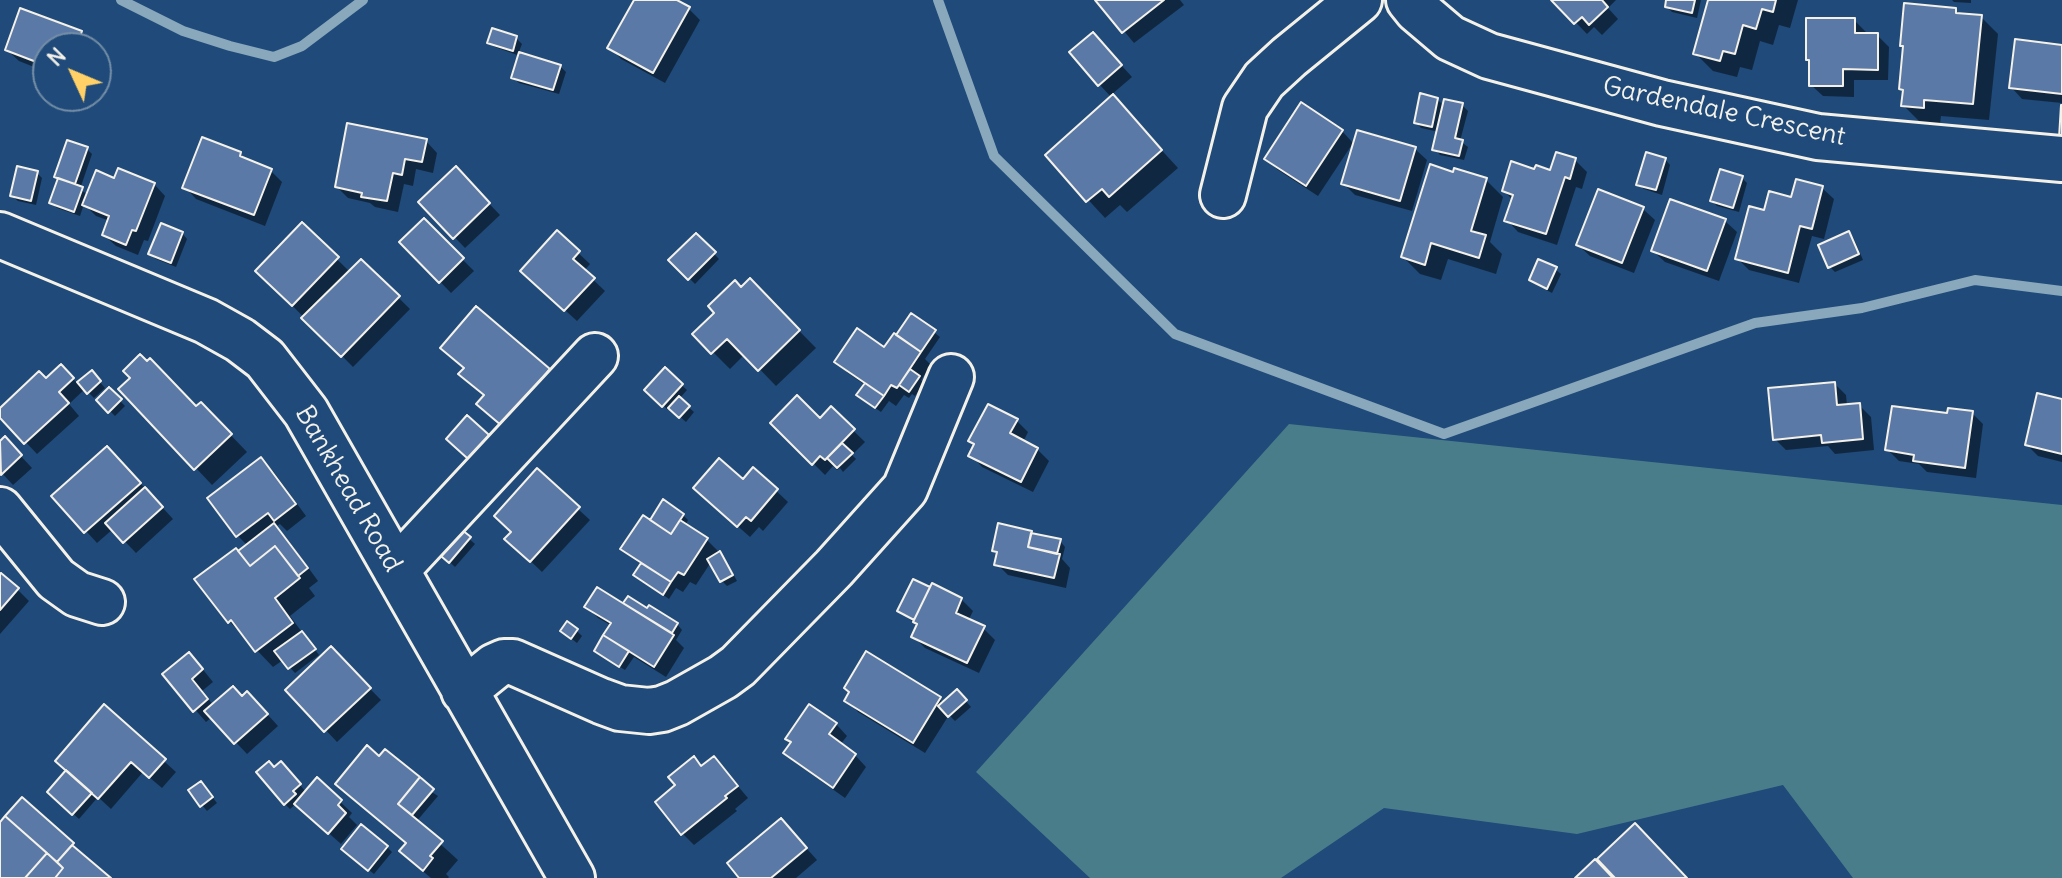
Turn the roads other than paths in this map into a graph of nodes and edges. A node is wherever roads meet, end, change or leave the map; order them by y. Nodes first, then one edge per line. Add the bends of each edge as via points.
1 (1359, 0) edge
2 (1409, 0) edge
3 (2062, 159) edge
4 (1223, 195) dead end
5 (0, 235) edge
6 (595, 356) dead end
7 (951, 377) dead end
8 (0, 510) edge
9 (396, 570) junction
10 (102, 602) dead end
11 (464, 691) junction
12 (572, 878) edge

1 - 4 street via 1264,80 1245,108
2 - 3 street, Gardendale Crescent via 1450,38 1489,56 1662,103 1818,137
5 - 9 street, Bankhead Road via 206,321 265,359 306,412
6 - 9 street
7 - 11 street via 905,489 723,677 677,703 649,711 620,708 513,662 495,666
8 - 10 street via 56,579 77,594
9 - 11 street, Bankhead Road
11 - 12 street, Bankhead Road

